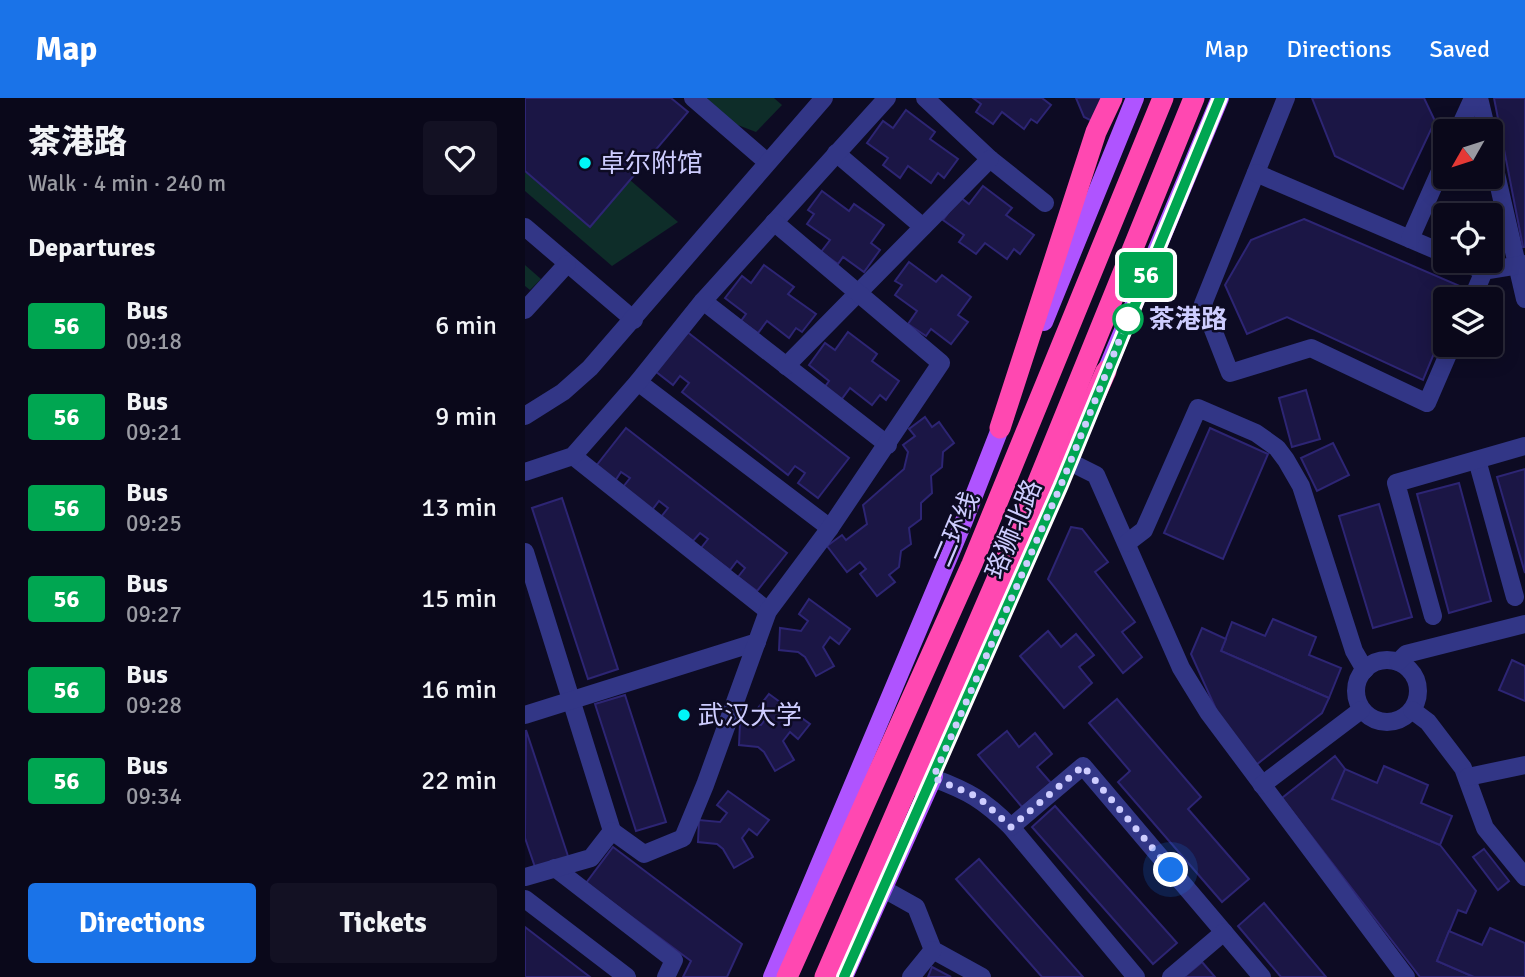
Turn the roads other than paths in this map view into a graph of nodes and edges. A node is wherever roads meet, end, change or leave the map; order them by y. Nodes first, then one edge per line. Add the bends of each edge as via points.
1 (693, 98) edge
2 (824, 98) edge
3 (887, 98) edge
4 (925, 98) edge
5 (1112, 98) edge
6 (1135, 98) edge
7 (1163, 98) edge
8 (1195, 98) edge
9 (1220, 98) edge
10 (1286, 98) edge
11 (1473, 98) edge
12 (1479, 98) edge
13 (1463, 119) edge
14 (1484, 119) edge
15 (836, 153) junction
16 (990, 159) junction
17 (767, 162) junction
18 (1256, 173) junction
19 (1433, 187) edge
20 (1500, 189) edge
21 (1045, 203) dead end
22 (774, 222) junction
23 (923, 227) junction
24 (525, 228) edge
25 (1410, 239) junction
26 (1433, 249) edge
27 (567, 264) junction
28 (1520, 265) edge
29 (858, 293) junction
30 (1525, 299) edge
31 (703, 301) junction
32 (525, 310) edge
33 (634, 320) junction
34 (1447, 357) edge
35 (786, 366) junction
36 (1106, 371) junction
37 (638, 382) junction
38 (525, 416) edge
39 (1000, 428) junction
40 (888, 445) junction
41 (1525, 446) edge
42 (573, 456) junction
43 (1477, 460) junction
44 (1070, 462) junction
45 (525, 472) edge
46 (830, 528) junction
47 (1127, 543) junction
48 (525, 552) edge
49 (1515, 597) dead end
50 (768, 611) junction
51 (1433, 616) dead end
52 (1525, 624) edge
53 (757, 642) junction
54 (1398, 662) junction
55 (1364, 670) junction
56 (571, 700) junction
57 (1361, 710) junction
58 (1412, 710) junction
59 (525, 715) edge
60 (1525, 765) edge
61 (1468, 777) junction
62 (933, 778) junction
63 (1262, 785) junction
64 (1011, 827) junction
65 (612, 831) junction
66 (874, 862) junction
67 (555, 869) junction
68 (525, 877) edge
69 (1525, 877) edge
70 (883, 888) junction
71 (525, 898) edge
72 (1224, 932) junction
73 (933, 950) junction
74 (627, 977) edge
75 (666, 977) edge
76 (772, 977) edge
77 (787, 977) edge
78 (825, 977) edge
79 (844, 977) edge
80 (911, 977) edge
81 (982, 977) edge
82 (1136, 977) edge
83 (1171, 977) edge
84 (1262, 977) edge
85 (1406, 977) edge

1 - 17 street
2 - 17 street
3 - 15 street
4 - 16 street
5 - 39 highway via 1096,132
6 - 39 main road, 珞狮北路
7 - 77 highway, 二环线 via 972,564
8 - 66 highway via 1023,519
9 - 36 main road, 珞狮北路
10 - 18 street
11 - 13 street
12 - 14 street
15 - 22 street
15 - 23 street
16 - 21 street
16 - 23 street
17 - 33 street
18 - 25 street
18 - 34 street via 1203,304 1230,373 1311,348 1427,403
19 - 25 street
20 - 28 street
22 - 29 street
22 - 31 street
23 - 29 street
24 - 27 street
25 - 26 street
27 - 32 street
27 - 33 street
28 - 30 street
29 - 35 street
29 - 40 street via 941,363
31 - 35 street
31 - 37 street
33 - 38 street via 563,392
35 - 40 street
36 - 44 main road, 珞狮北路
36 - 66 highway via 945,740
37 - 42 street
37 - 46 street
39 - 76 main road, 珞狮北路
40 - 46 street
41 - 43 street
42 - 45 street
42 - 50 street
43 - 49 street
43 - 51 street via 1396,483
44 - 47 street via 1096,475
44 - 62 main road, 珞狮北路
46 - 50 street
47 - 55 street via 1144,530 1198,408 1256,433 1277,449 1301,486
47 - 63 street via 1181,668
48 - 56 street
50 - 53 street
52 - 54 street via 1406,654
53 - 56 street
53 - 65 street via 683,838 644,854
54 - 55 street via 1378,661
54 - 58 street via 1413,674 1417,684
55 - 57 street via 1355,691
56 - 59 street
56 - 65 street
57 - 58 street via 1369,718 1389,723
57 - 63 street
58 - 61 street via 1427,722
60 - 61 street
61 - 69 street via 1485,828
62 - 64 street via 978,797
62 - 70 main road, 珞狮北路
63 - 85 street
64 - 72 street via 1083,766
64 - 82 street
65 - 67 street via 591,859
66 - 78 highway
67 - 68 street
67 - 75 street via 674,960
70 - 73 street via 916,906
70 - 79 main road, 珞狮北路
71 - 74 street
72 - 83 street
72 - 84 street
73 - 80 street
73 - 81 street

